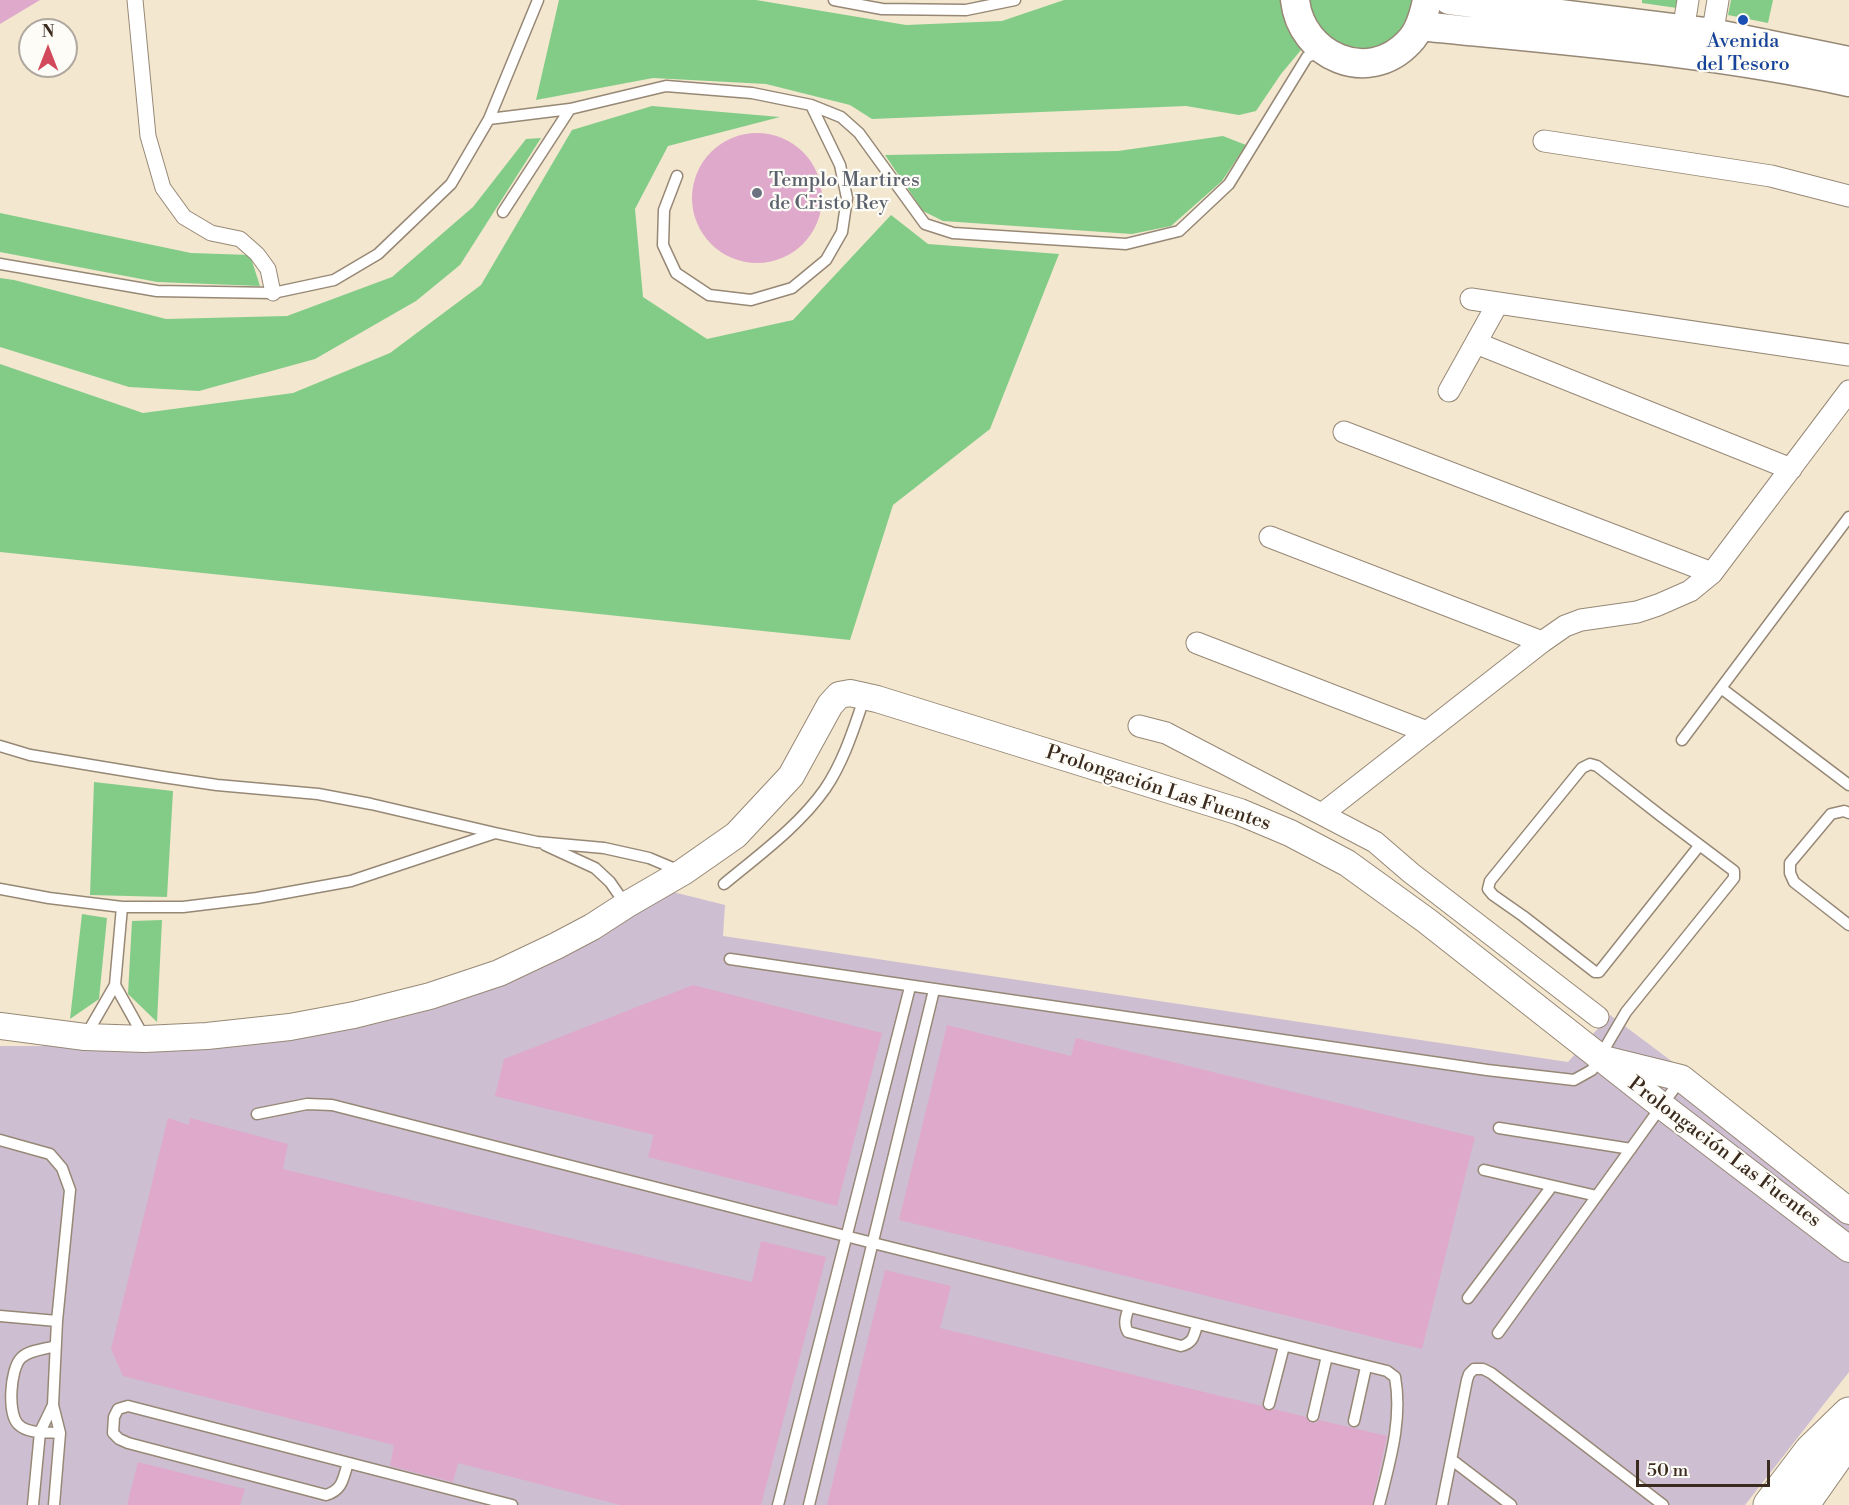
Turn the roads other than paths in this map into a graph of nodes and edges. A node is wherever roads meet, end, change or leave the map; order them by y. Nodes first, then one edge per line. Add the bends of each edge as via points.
1 (135, 0) edge
2 (538, 0) edge
3 (834, 0) edge
4 (1014, 0) edge
5 (1295, 0) edge
6 (1449, 0) edge
7 (1688, 0) edge
8 (1718, 0) edge
9 (1423, 13) edge
10 (1682, 41) junction
11 (1710, 45) junction
12 (1322, 51) junction
13 (1849, 61) edge
14 (1849, 82) edge
15 (811, 105) junction
16 (570, 109) junction
17 (489, 119) junction
18 (1544, 141) dead end
19 (677, 176) dead end
20 (1849, 196) edge
21 (503, 212) dead end
22 (0, 264) edge
23 (273, 293) junction
24 (1471, 299) dead end
25 (1498, 303) junction
26 (1476, 343) junction
27 (1849, 355) edge
28 (1849, 391) edge
29 (1449, 392) dead end
30 (1344, 432) dead end
31 (1791, 469) junction
32 (1849, 517) edge
33 (1270, 537) dead end
34 (1712, 573) junction
35 (1542, 642) junction
36 (1197, 643) dead end
37 (1721, 688) junction
38 (865, 696) junction
39 (1139, 726) dead end
40 (1427, 732) junction
41 (1682, 740) dead end
42 (0, 746) edge
43 (1849, 785) edge
44 (1849, 813) edge
45 (1322, 814) junction
46 (495, 834) junction
47 (537, 842) junction
48 (1699, 846) junction
49 (683, 872) junction
50 (724, 884) dead end
51 (0, 889) edge
52 (626, 905) junction
53 (122, 907) junction
54 (1849, 925) edge
55 (730, 959) dead end
56 (115, 985) junction
57 (909, 987) junction
58 (934, 990) junction
59 (1598, 1017) dead end
60 (0, 1026) edge
61 (85, 1037) junction
62 (145, 1039) junction
63 (1599, 1057) junction
64 (1681, 1078) junction
65 (1662, 1106) junction
66 (257, 1114) dead end
67 (1499, 1128) dead end
68 (0, 1140) edge
69 (1631, 1149) junction
70 (1484, 1170) dead end
71 (1552, 1186) junction
72 (1597, 1196) junction
73 (1849, 1211) edge
74 (846, 1236) junction
75 (873, 1243) junction
76 (1849, 1249) edge
77 (1468, 1298) dead end
78 (1129, 1307) junction
79 (0, 1316) edge
80 (57, 1321) junction
81 (1197, 1324) junction
82 (1498, 1334) dead end
83 (56, 1346) junction
84 (1284, 1346) junction
85 (1327, 1356) junction
86 (1366, 1367) junction
87 (1269, 1404) dead end
88 (53, 1405) junction
89 (1849, 1414) edge
90 (1313, 1416) dead end
91 (1354, 1421) dead end
92 (40, 1432) junction
93 (60, 1433) junction
94 (1849, 1438) edge
95 (1452, 1461) junction
96 (348, 1463) junction
97 (497, 1503) edge
98 (33, 1505) edge
99 (54, 1505) edge
100 (512, 1505) edge
101 (778, 1505) edge
102 (809, 1505) edge
103 (1379, 1505) edge
104 (1443, 1505) edge
105 (1511, 1505) edge
106 (1663, 1505) edge
107 (1770, 1505) edge
108 (1802, 1505) edge

1 - 23 street via 148,136 163,188 184,217 211,233 240,239 257,254 268,269
2 - 17 lane
3 - 4 lane via 882,9 966,10
5 - 12 main road via 1299,21
6 - 10 main road
7 - 10 street
8 - 11 street
9 - 10 main road
9 - 12 main road via 1409,42 1377,61 1339,60
10 - 11 main road
11 - 13 main road
11 - 14 main road
12 - 15 lane via 1307,57 1229,184 1179,231 1126,244 953,233 925,224 860,133 841,117
15 - 16 lane via 752,93 666,86
15 - 19 lane via 840,165 847,198 842,232 826,260 792,288 751,300 709,295 676,273 663,245 664,210
16 - 17 lane
16 - 21 lane
17 - 23 lane via 451,184 378,254 334,280
18 - 20 street via 1771,176
22 - 23 lane via 157,291
24 - 25 street
25 - 26 street
25 - 27 street
26 - 29 street
26 - 31 street
28 - 31 street
30 - 34 street
31 - 34 street
32 - 37 lane
33 - 35 street
34 - 35 street via 1690,591 1658,606 1581,620
35 - 40 street
36 - 40 street
37 - 41 lane
37 - 43 lane
38 - 49 street, Prolongación Las Fuentes via 839,695 791,776 736,835
38 - 50 lane via 843,758 825,789 787,830
38 - 63 street, Prolongación Las Fuentes via 1240,812 1290,833 1356,870 1427,921
39 - 45 street via 1166,734
40 - 45 street
42 - 46 lane via 30,755 163,777 318,794
44 - 54 lane via 1830,814 1790,864 1794,882
45 - 59 street via 1375,842
46 - 47 lane
46 - 53 lane via 351,881 183,907
47 - 49 lane via 604,848 649,858
47 - 52 lane via 594,868
48 - 48 lane via 1597,765 1585,765 1490,881 1488,889 1599,972
48 - 63 lane via 1732,868 1734,878 1626,1012
49 - 52 street, Prolongación Las Fuentes
51 - 53 lane
52 - 62 street, Prolongación Las Fuentes via 592,927 500,973 430,996 290,1027
53 - 56 lane
55 - 57 lane
56 - 61 lane
56 - 62 lane
57 - 58 lane
57 - 74 lane
58 - 63 lane via 1574,1080 1592,1070
58 - 75 lane
60 - 61 street, Prolongación Las Fuentes
61 - 62 street, Prolongación Las Fuentes
63 - 64 street, Prolongación Las Fuentes
63 - 65 street, Prolongación Las Fuentes
64 - 65 lane
64 - 73 street, Prolongación Las Fuentes
65 - 69 lane
65 - 76 street, Prolongación Las Fuentes
66 - 74 lane via 307,1104 332,1105
67 - 69 lane
68 - 80 lane via 50,1154 62,1168 70,1190
69 - 72 lane
70 - 71 lane
71 - 72 lane
71 - 77 lane
72 - 82 lane
74 - 75 lane
74 - 101 lane
75 - 78 lane
75 - 102 lane
78 - 81 lane
78 - 81 lane via 1125,1321 1128,1332 1182,1346 1193,1339
79 - 80 lane
80 - 83 lane
81 - 84 lane
83 - 88 lane
83 - 92 lane via 30,1352 20,1359 14,1372 13,1417 19,1426
84 - 85 lane
84 - 87 lane
85 - 86 lane
85 - 90 lane
86 - 91 lane
86 - 103 lane via 1387,1371 1395,1377 1396,1385 1394,1442
88 - 92 lane
88 - 93 lane
89 - 107 main road via 1811,1451
92 - 93 lane
92 - 98 lane
93 - 99 lane
94 - 108 main road
95 - 104 lane
95 - 105 lane
95 - 106 lane via 1469,1374 1474,1369 1483,1369
96 - 96 lane via 340,1485 326,1495 128,1443 113,1433 114,1417 118,1409 128,1406
96 - 97 lane
97 - 100 lane

